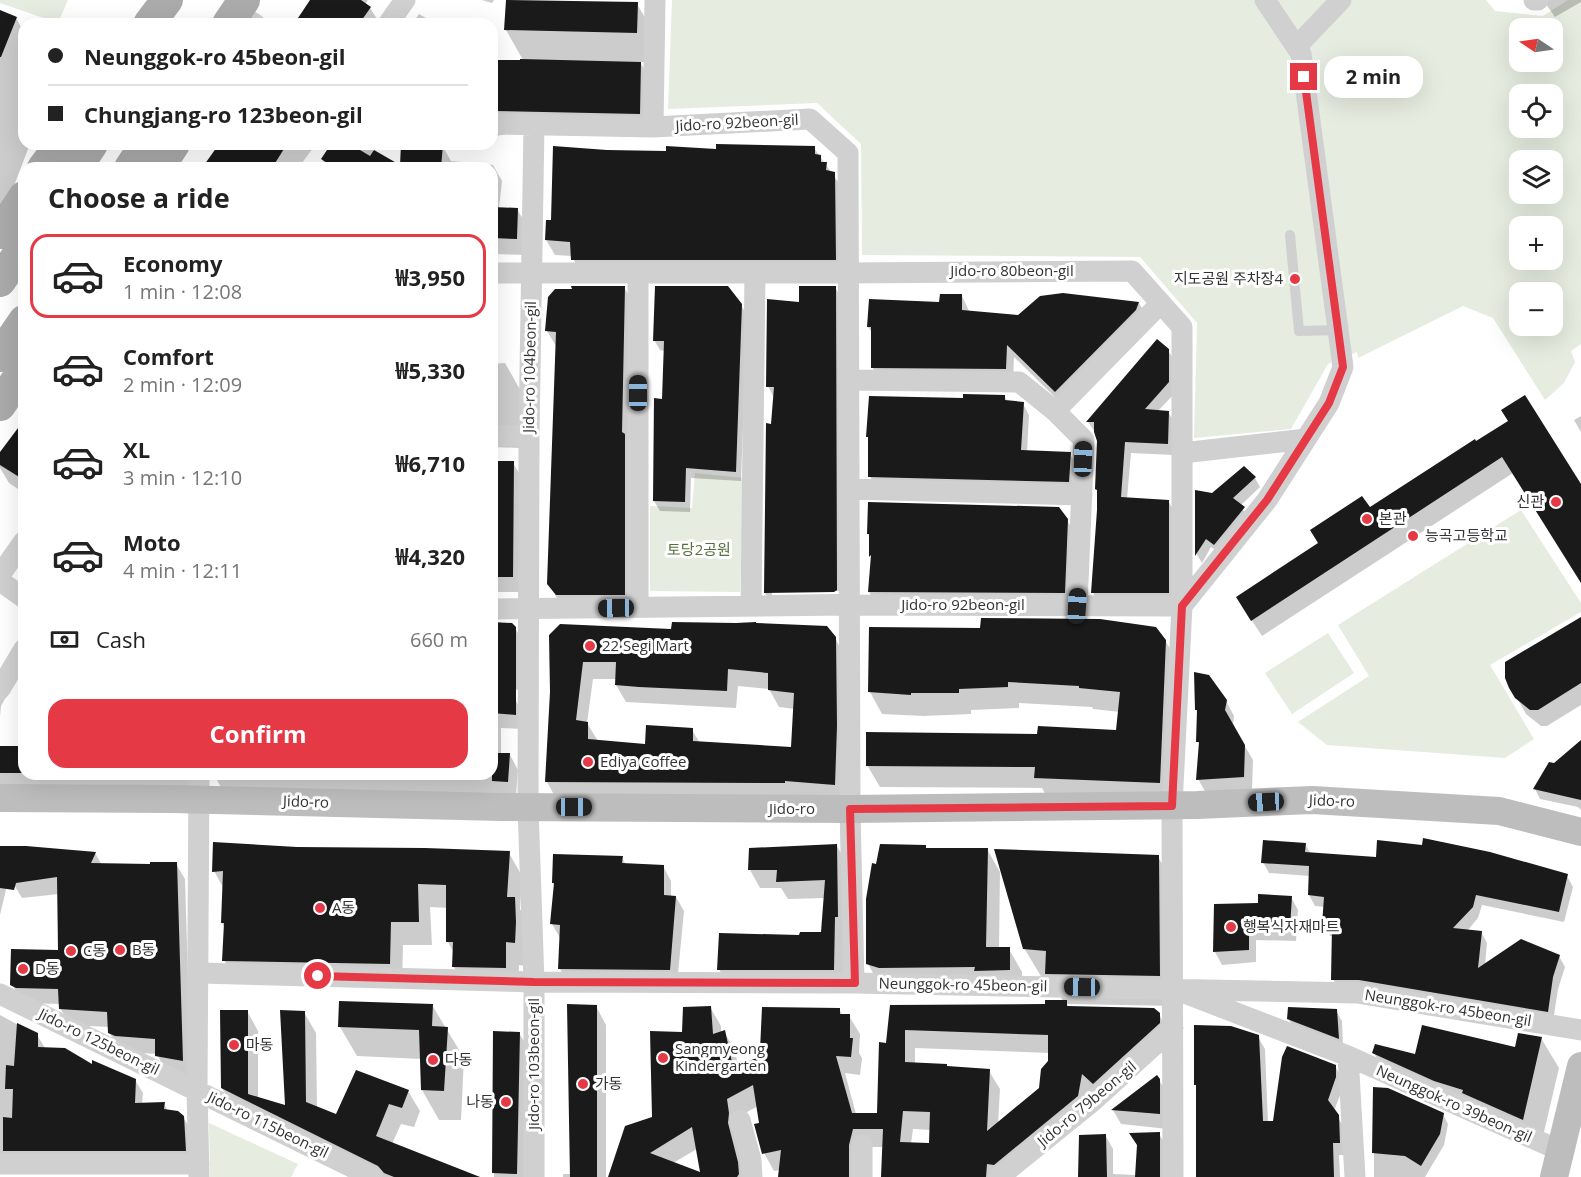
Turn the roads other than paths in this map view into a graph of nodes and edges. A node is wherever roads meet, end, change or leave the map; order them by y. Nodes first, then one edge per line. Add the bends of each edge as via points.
1 (167, 0) edge
2 (188, 0) edge
3 (405, 0) edge
4 (655, 0) edge
5 (1265, 0) edge
6 (1341, 0) edge
7 (154, 18) edge
8 (176, 18) edge
9 (392, 18) edge
10 (1296, 47) junction
11 (498, 124) edge
12 (534, 126) junction
13 (653, 127) junction
14 (18, 206) edge
15 (0, 233) edge
16 (1290, 235) dead end
17 (18, 255) edge
18 (498, 273) edge
19 (531, 273) junction
20 (755, 273) junction
21 (848, 273) junction
22 (638, 274) junction
23 (0, 281) edge
24 (1161, 303) junction
25 (18, 330) edge
26 (1338, 330) junction
27 (0, 356) edge
28 (18, 378) edge
29 (850, 380) junction
30 (0, 405) edge
31 (1055, 411) junction
32 (529, 435) junction
33 (498, 436) edge
34 (1306, 439) junction
35 (1182, 453) junction
36 (849, 489) junction
37 (1082, 495) junction
38 (18, 550) edge
39 (0, 575) edge
40 (0, 581) edge
41 (18, 594) edge
42 (849, 605) junction
43 (751, 606) junction
44 (1077, 606) junction
45 (1182, 606) junction
46 (638, 607) junction
47 (530, 608) junction
48 (498, 609) edge
49 (18, 663) edge
50 (9, 685) edge
51 (198, 787) edge
52 (0, 798) edge
53 (1172, 806) junction
54 (528, 807) junction
55 (850, 809) junction
56 (1581, 832) edge
57 (199, 973) junction
58 (534, 982) junction
59 (855, 983) junction
60 (1173, 988) junction
61 (0, 994) edge
62 (1173, 1028) junction
63 (1581, 1030) edge
64 (1348, 1056) junction
65 (1581, 1066) edge
66 (197, 1090) junction
67 (741, 1120) dead end
68 (862, 1145) dead end
69 (0, 1164) edge
70 (1557, 1164) edge
71 (199, 1171) edge
72 (372, 1177) edge
73 (534, 1177) edge
74 (752, 1177) edge
75 (862, 1177) edge
76 (999, 1177) edge
77 (1173, 1177) edge
78 (1355, 1177) edge

1 - 7 main road
2 - 8 main road
3 - 9 street
4 - 13 street
5 - 10 street
6 - 10 street
10 - 26 street via 1301,54
11 - 12 street, Jido-ro 92beon-gil
12 - 13 street, Jido-ro 92beon-gil
12 - 19 street, Jido-ro 104beon-gil
13 - 21 street, Jido-ro 92beon-gil via 810,119 848,153
14 - 15 main road
16 - 26 lane via 1299,331
17 - 23 main road
18 - 19 street
19 - 22 street
19 - 32 street, Jido-ro 104beon-gil
20 - 21 street
20 - 22 street
20 - 43 street
21 - 24 street, Jido-ro 80beon-gil via 1132,271
21 - 29 street, Jido-ro 92beon-gil
22 - 46 street
24 - 31 street
24 - 35 street, Jido-ro 80beon-gil via 1182,327
25 - 27 main road
26 - 34 street via 1343,367 1329,403
28 - 30 main road
29 - 31 street via 1019,382
29 - 36 street, Jido-ro 92beon-gil
31 - 37 street via 1084,440
32 - 33 street
32 - 47 street, Jido-ro 104beon-gil
34 - 35 street
34 - 45 street via 1267,500
35 - 45 street, Jido-ro 80beon-gil
36 - 37 street
36 - 42 street, Jido-ro 92beon-gil
37 - 44 street
38 - 39 street
40 - 41 street
42 - 43 street, Jido-ro 92beon-gil
42 - 44 street, Jido-ro 92beon-gil
42 - 55 street, Jido-ro 92beon-gil
43 - 46 street, Jido-ro 92beon-gil
44 - 45 street, Jido-ro 92beon-gil
45 - 53 street, Jido-ro 80beon-gil
46 - 47 street
47 - 48 street
47 - 54 street, Jido-ro 104beon-gil
49 - 50 street
51 - 52 main road, Jido-ro
51 - 54 main road, Jido-ro
51 - 57 street
53 - 55 main road, Jido-ro
53 - 56 main road, Jido-ro via 1312,800 1499,811
53 - 60 street
54 - 55 main road, Jido-ro
54 - 58 street, Jido-ro 103beon-gil
55 - 59 street, Jido-ro 92beon-gil
57 - 58 street, Neunggok-ro 45beon-gil
57 - 66 street
58 - 59 street, Neunggok-ro 45beon-gil
58 - 73 street, Jido-ro 103beon-gil
59 - 60 street, Neunggok-ro 45beon-gil
60 - 62 street
60 - 63 street, Neunggok-ro 45beon-gil via 1357,993
60 - 64 street, Neunggok-ro 39beon-gil
61 - 66 street, Jido-ro 125beon-gil
62 - 76 street, Jido-ro 79beon-gil via 1093,1101
62 - 77 street
64 - 70 street, Neunggok-ro 39beon-gil
64 - 78 street
65 - 70 main road
66 - 71 street
66 - 72 street, Jido-ro 115beon-gil
67 - 74 street
68 - 75 street
69 - 71 street

